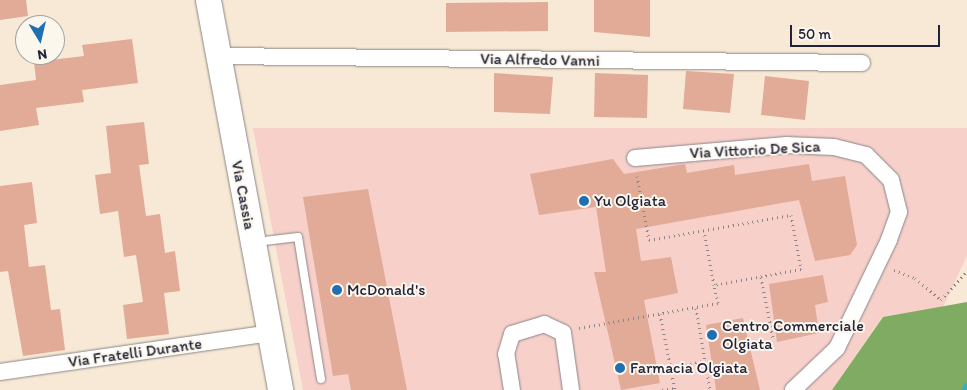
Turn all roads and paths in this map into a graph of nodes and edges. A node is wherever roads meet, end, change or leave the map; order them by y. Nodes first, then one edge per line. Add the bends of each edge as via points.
1 (208, 0) edge
2 (217, 56) junction
3 (862, 63) dead end
4 (635, 158) joint
5 (704, 231) junction
6 (252, 243) junction
7 (878, 264) junction
8 (967, 271) edge
9 (761, 277) junction
10 (714, 285) junction
11 (696, 308) junction
12 (660, 314) junction
13 (269, 333) junction
14 (563, 333) junction
15 (773, 338) dead end
16 (705, 361) junction
17 (671, 368) junction
18 (0, 372) edge
19 (321, 379) dead end
20 (674, 389) edge
21 (280, 390) edge
22 (512, 390) edge
23 (571, 390) edge
24 (662, 390) edge
25 (710, 390) edge
26 (793, 390) edge

1 - 2 main road, Via Cassia
2 - 3 street, Via Alfredo Vanni
2 - 6 main road, Via Cassia
4 - 5 path via 649,240
4 - 7 street, Via Vittorio De Sica via 786,146 834,147 866,155 891,180 899,212
5 - 9 path via 791,215 801,269
5 - 10 path
6 - 13 main road, Via Cassia
6 - 19 lane via 298,237
7 - 8 path via 915,278 941,300
7 - 26 street, Via Vittorio De Sica via 837,348
9 - 10 path
9 - 15 path
10 - 11 path via 718,303
11 - 12 path
11 - 16 path
12 - 14 path
12 - 17 path
13 - 18 street, Via Fratelli Durante
13 - 21 main road, Via Cassia
14 - 22 street via 544,324 512,334 506,354
14 - 23 street
16 - 17 path
16 - 25 path
17 - 20 path
20 - 24 path

